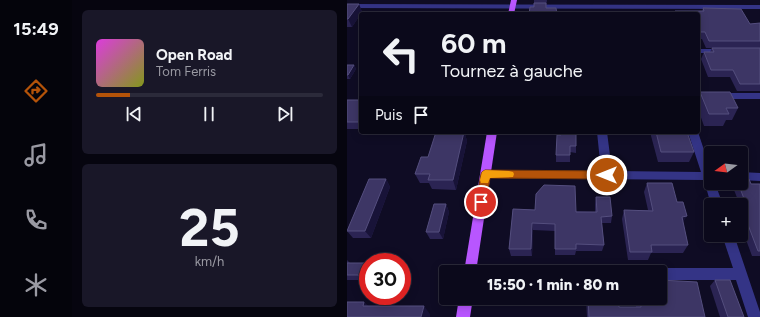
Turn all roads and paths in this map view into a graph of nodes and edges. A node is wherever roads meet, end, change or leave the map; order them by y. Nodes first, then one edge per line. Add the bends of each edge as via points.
1 (721, 0) edge
2 (513, 3) edge
3 (347, 6) edge
4 (725, 7) junction
5 (760, 7) edge
6 (588, 10) edge
7 (652, 10) edge
8 (700, 51) edge
9 (729, 51) edge
10 (700, 96) edge
11 (760, 96) edge
12 (492, 134) edge
13 (602, 134) edge
14 (694, 134) edge
15 (704, 162) edge
16 (485, 174) junction
17 (607, 175) junction
18 (704, 176) edge
19 (748, 176) edge
20 (760, 177) edge
21 (730, 242) edge
22 (471, 265) edge
23 (667, 274) edge
24 (741, 274) junction
25 (465, 305) edge
26 (463, 317) edge
27 (755, 317) edge

1 - 4 street
2 - 3 street
2 - 6 street
4 - 5 street
4 - 7 street
6 - 7 street
8 - 9 street
10 - 11 street
12 - 16 main road
13 - 17 street
14 - 15 street
16 - 17 street
16 - 22 main road
17 - 18 street
19 - 20 street
21 - 24 street
23 - 24 street
24 - 27 street
25 - 26 main road

